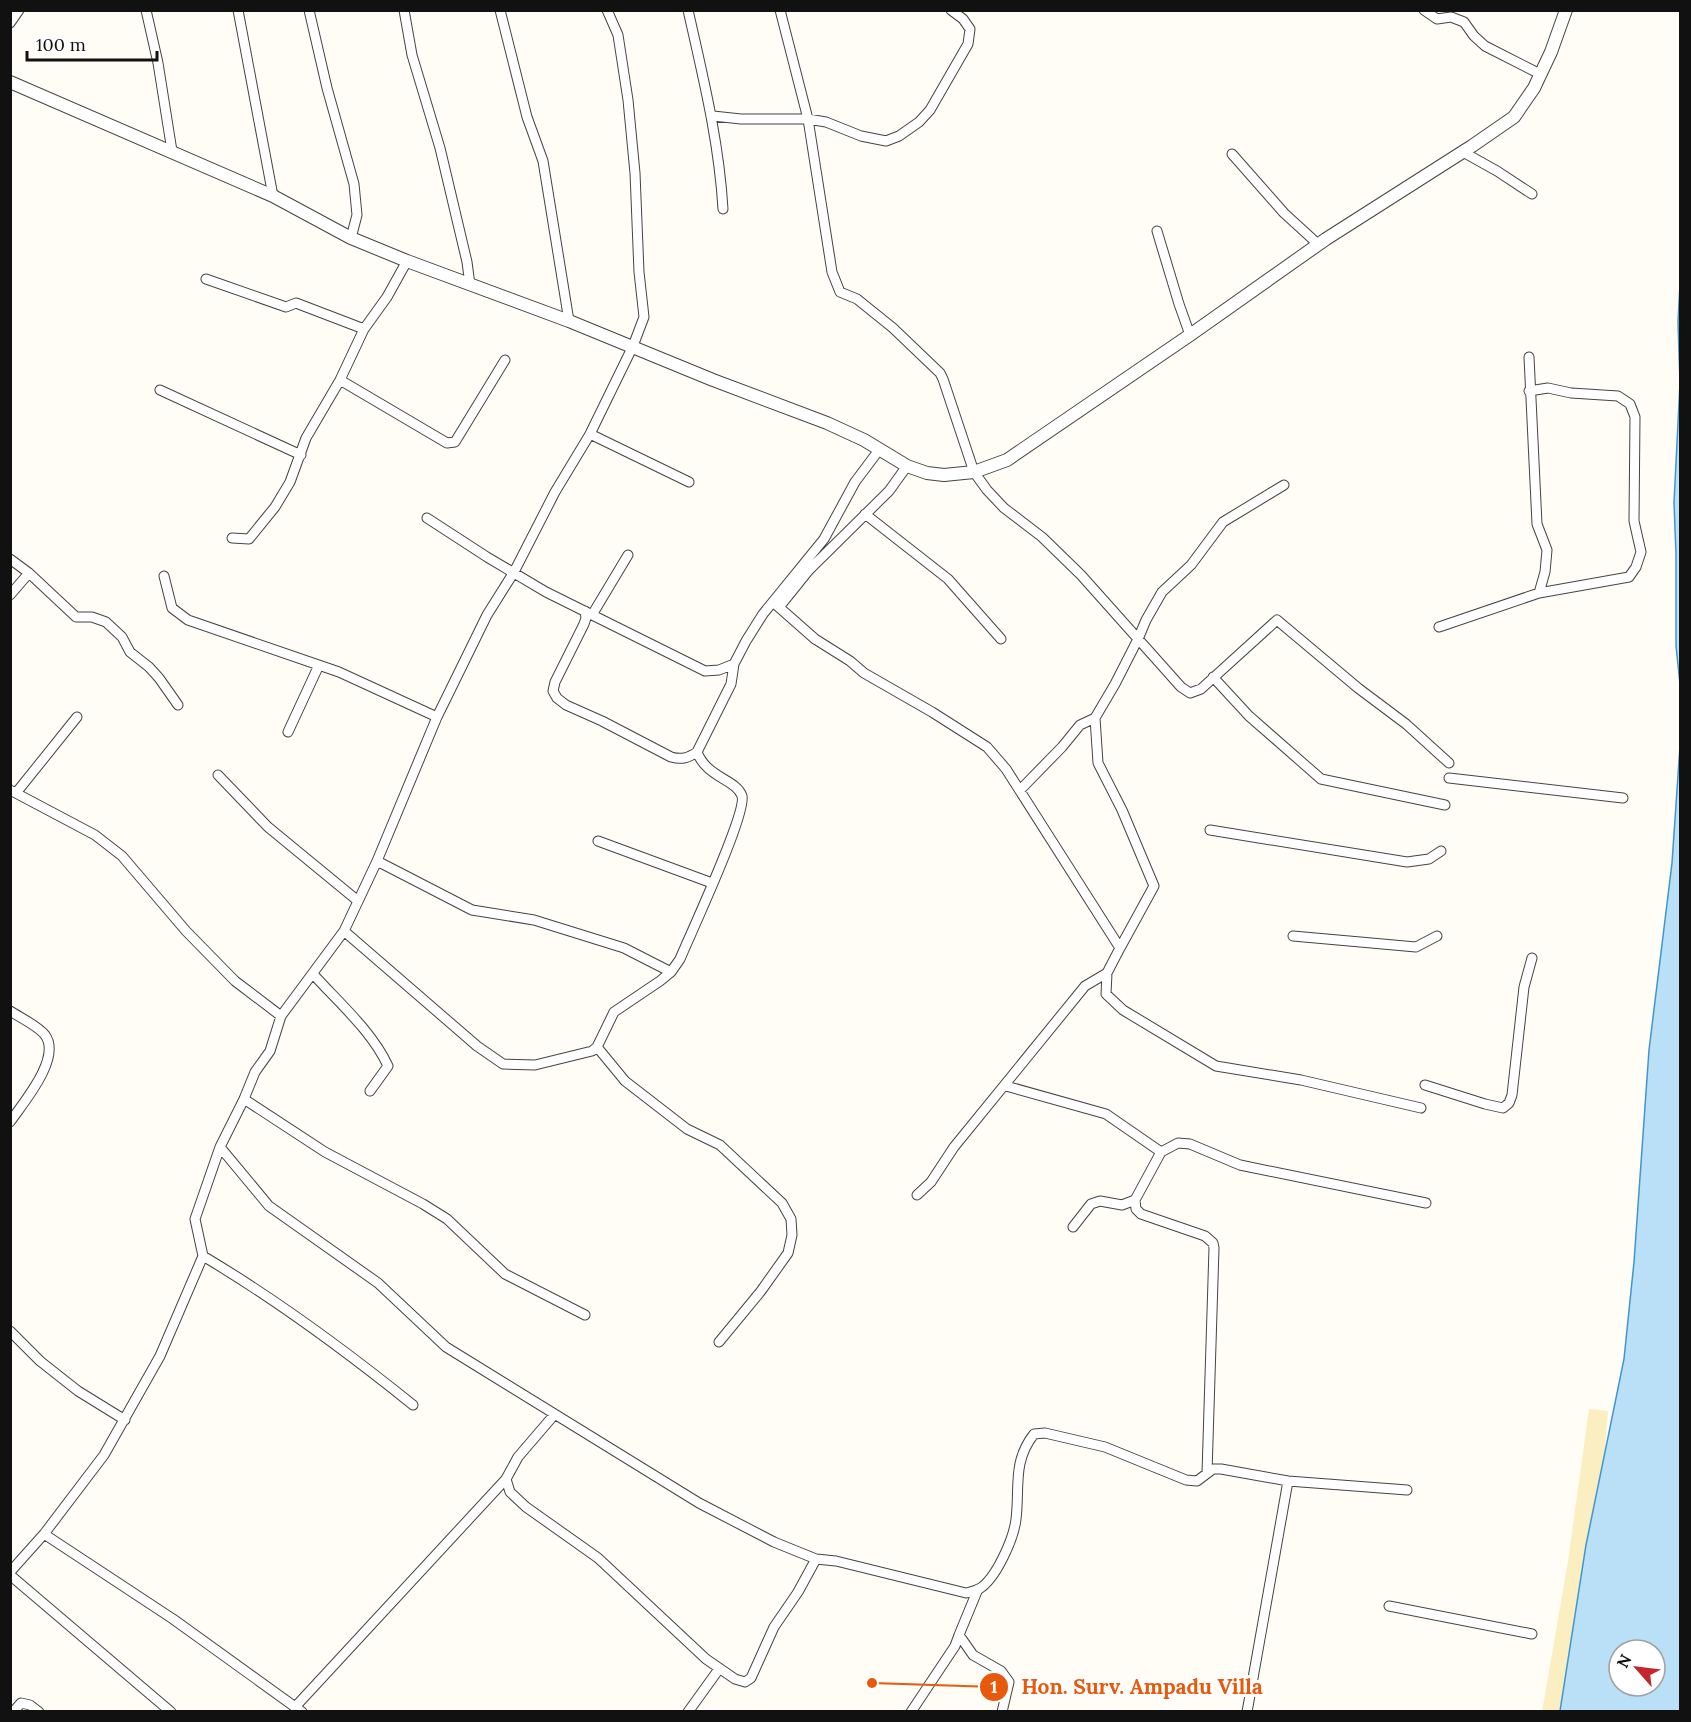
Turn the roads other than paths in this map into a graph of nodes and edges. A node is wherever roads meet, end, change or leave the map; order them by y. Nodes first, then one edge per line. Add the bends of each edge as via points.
1 (19, 10) edge
2 (146, 10) edge
3 (238, 10) edge
4 (309, 10) edge
5 (405, 10) edge
6 (500, 10) edge
7 (607, 10) edge
8 (688, 10) edge
9 (780, 10) edge
10 (951, 10) edge
11 (1424, 10) edge
12 (1566, 10) edge
13 (10, 23) edge
14 (1540, 74) junction
15 (10, 82) edge
16 (713, 116) junction
17 (808, 119) junction
18 (172, 151) junction
19 (1462, 152) junction
20 (1232, 154) dead end
21 (1532, 194) dead end
22 (273, 196) junction
23 (723, 209) dead end
24 (1157, 231) dead end
25 (351, 238) junction
26 (1318, 244) junction
27 (407, 261) junction
28 (206, 279) dead end
29 (470, 285) junction
30 (569, 321) junction
31 (364, 329) junction
32 (1190, 335) junction
33 (633, 346) junction
34 (1529, 357) dead end
35 (505, 360) dead end
36 (340, 380) junction
37 (160, 390) dead end
38 (1529, 391) junction
39 (590, 434) junction
40 (879, 450) junction
41 (301, 455) junction
42 (907, 466) junction
43 (974, 472) junction
44 (689, 482) dead end
45 (1284, 485) dead end
46 (864, 514) junction
47 (427, 518) dead end
48 (232, 538) dead end
49 (628, 555) dead end
50 (10, 559) edge
51 (514, 572) junction
52 (29, 573) junction
53 (164, 576) dead end
54 (1539, 593) junction
55 (10, 595) edge
56 (776, 604) junction
57 (588, 613) junction
58 (1438, 627) dead end
59 (1000, 639) dead end
60 (1138, 639) junction
61 (734, 664) junction
62 (319, 665) junction
63 (1214, 677) junction
64 (178, 705) dead end
65 (77, 717) dead end
66 (437, 717) junction
67 (1095, 718) junction
68 (288, 732) dead end
69 (698, 752) junction
70 (1449, 763) dead end
71 (218, 775) dead end
72 (1449, 778) dead end
73 (1020, 790) junction
74 (13, 792) edge
75 (1623, 798) dead end
76 (1445, 805) dead end
77 (1210, 830) dead end
78 (598, 841) dead end
79 (1441, 852) dead end
80 (377, 861) junction
81 (712, 883) junction
82 (358, 901) junction
83 (344, 931) junction
84 (1293, 936) dead end
85 (1437, 936) dead end
86 (1120, 948) junction
87 (1532, 958) dead end
88 (671, 972) junction
89 (1107, 973) junction
90 (313, 974) junction
91 (10, 1011) edge
92 (281, 1016) junction
93 (597, 1047) junction
94 (1425, 1085) dead end
95 (1006, 1086) junction
96 (370, 1091) dead end
97 (244, 1099) junction
98 (1421, 1108) dead end
99 (10, 1122) edge
100 (220, 1147) junction
101 (1161, 1152) junction
102 (917, 1195) dead end
103 (1135, 1200) junction
104 (1426, 1203) dead end
105 (1073, 1227) dead end
106 (203, 1256) junction
107 (585, 1316) dead end
108 (10, 1331) edge
109 (719, 1342) dead end
110 (413, 1405) dead end
111 (554, 1415) junction
112 (125, 1420) junction
113 (1207, 1473) junction
114 (506, 1479) junction
115 (1288, 1481) junction
116 (1407, 1490) dead end
117 (44, 1534) junction
118 (816, 1559) junction
119 (10, 1573) edge
120 (978, 1589) junction
121 (1389, 1606) dead end
122 (1532, 1634) dead end
123 (959, 1635) junction
124 (719, 1669) junction
125 (299, 1709) edge
126 (13, 1712) edge
127 (39, 1712) edge
128 (171, 1712) edge
129 (688, 1712) edge
130 (911, 1712) edge
131 (1002, 1712) edge
132 (1247, 1712) edge

1 - 13 street
2 - 18 street
3 - 22 street
4 - 25 street via 354,184 357,215
5 - 29 street via 412,55 440,148
6 - 30 street via 527,117 543,161
7 - 33 street via 618,35 635,173 644,317
8 - 16 street
9 - 17 street
10 - 17 street via 970,29 968,44 919,122 886,141
11 - 14 street via 1437,19 1451,17 1464,22 1485,46
12 - 14 street
14 - 19 street via 1514,117
15 - 18 street
16 - 17 street
16 - 23 street
17 - 43 street via 831,272 840,291 857,299 893,328 940,373
18 - 22 street
19 - 21 street
19 - 26 street
20 - 26 street via 1284,213
22 - 25 street
24 - 32 street
25 - 27 street
26 - 32 street
27 - 29 street
27 - 31 street
28 - 31 street via 286,307 296,303
29 - 30 street
30 - 33 street
31 - 36 street
32 - 43 street via 1007,460
33 - 39 street
33 - 40 street via 827,423
34 - 38 street
35 - 36 street via 455,442 447,443
36 - 41 street via 306,438
37 - 41 street
38 - 54 street via 1537,524 1546,550
38 - 54 street via 1548,388 1618,396 1630,404 1635,417 1634,521 1641,552 1636,567 1629,577
39 - 44 street
39 - 51 street
40 - 42 street
40 - 56 street via 855,482 824,539
41 - 48 street via 290,482 261,527 249,539
42 - 43 street via 944,475
42 - 46 street via 889,491
43 - 60 street via 1004,508 1042,537 1081,575
45 - 60 street via 1223,522 1191,566 1162,592
46 - 56 street
46 - 59 street via 948,579
47 - 51 street
49 - 57 street
50 - 52 street
51 - 57 street
51 - 66 street via 487,615
52 - 55 street
52 - 64 street via 76,617 106,622 122,637 130,652 159,678
53 - 62 street via 172,608 188,620
54 - 58 street
56 - 61 street via 752,632
56 - 73 street via 815,639 864,674 987,747
57 - 61 street via 705,671
57 - 69 street via 555,682 553,691 557,698 671,757 689,758
60 - 63 street via 1190,693
60 - 67 street
61 - 69 street via 731,684
62 - 66 street
62 - 68 street
63 - 70 street via 1277,620
63 - 76 street via 1249,716 1321,779
65 - 74 street
66 - 80 street
67 - 73 street via 1080,725
67 - 86 street via 1098,763 1154,886
69 - 81 street via 702,763 742,797 730,844
71 - 82 street via 268,827
72 - 75 street
73 - 86 street
74 - 92 street via 95,835 122,856 186,932 234,981
77 - 79 street via 1407,862 1429,859
78 - 81 street
80 - 82 street
80 - 88 street via 472,910 546,924 624,948
81 - 88 street
82 - 83 street
83 - 90 street
83 - 93 street via 477,1047 503,1064 535,1065
84 - 85 street via 1416,947
86 - 89 street
87 - 94 street via 1524,987 1509,1104 1503,1108 1485,1104
88 - 93 street via 614,1012
89 - 95 street via 1085,986
89 - 98 street via 1106,994 1123,1010 1216,1066 1301,1080
90 - 92 street
90 - 96 street via 357,1023 388,1066
91 - 99 street via 45,1034 50,1046 48,1064
92 - 97 street via 270,1051 255,1072
93 - 109 street via 625,1081 687,1129 720,1145 782,1203 791,1219 788,1253
95 - 101 street via 1106,1114
95 - 102 street
97 - 100 street
97 - 107 street via 326,1152 447,1219 505,1274
100 - 106 street via 195,1218
100 - 111 street via 269,1206 378,1283 446,1347
101 - 103 street
101 - 104 street via 1178,1143 1190,1143 1240,1165
103 - 105 street via 1122,1205 1100,1201 1091,1204
103 - 113 street via 1141,1214 1205,1236 1213,1243
106 - 110 street via 351,1355
106 - 112 street via 160,1356
108 - 112 street via 40,1362
111 - 114 street via 518,1457
111 - 118 street via 699,1503
112 - 117 street via 104,1455
113 - 115 street via 1221,1469
113 - 120 street via 1197,1481 1186,1480 1105,1447 1034,1434 1017,1473 1016,1520 1007,1546 989,1581
114 - 124 street via 510,1492 526,1507 598,1558
114 - 125 street
115 - 116 street
115 - 132 street
117 - 119 street
117 - 125 street
118 - 120 street via 966,1593
118 - 124 street via 774,1627 751,1678 745,1682 735,1680
119 - 128 street
120 - 123 street
121 - 122 street
123 - 130 street
123 - 131 street via 973,1655 1001,1671 1009,1682
124 - 129 street
126 - 127 street via 21,1703

